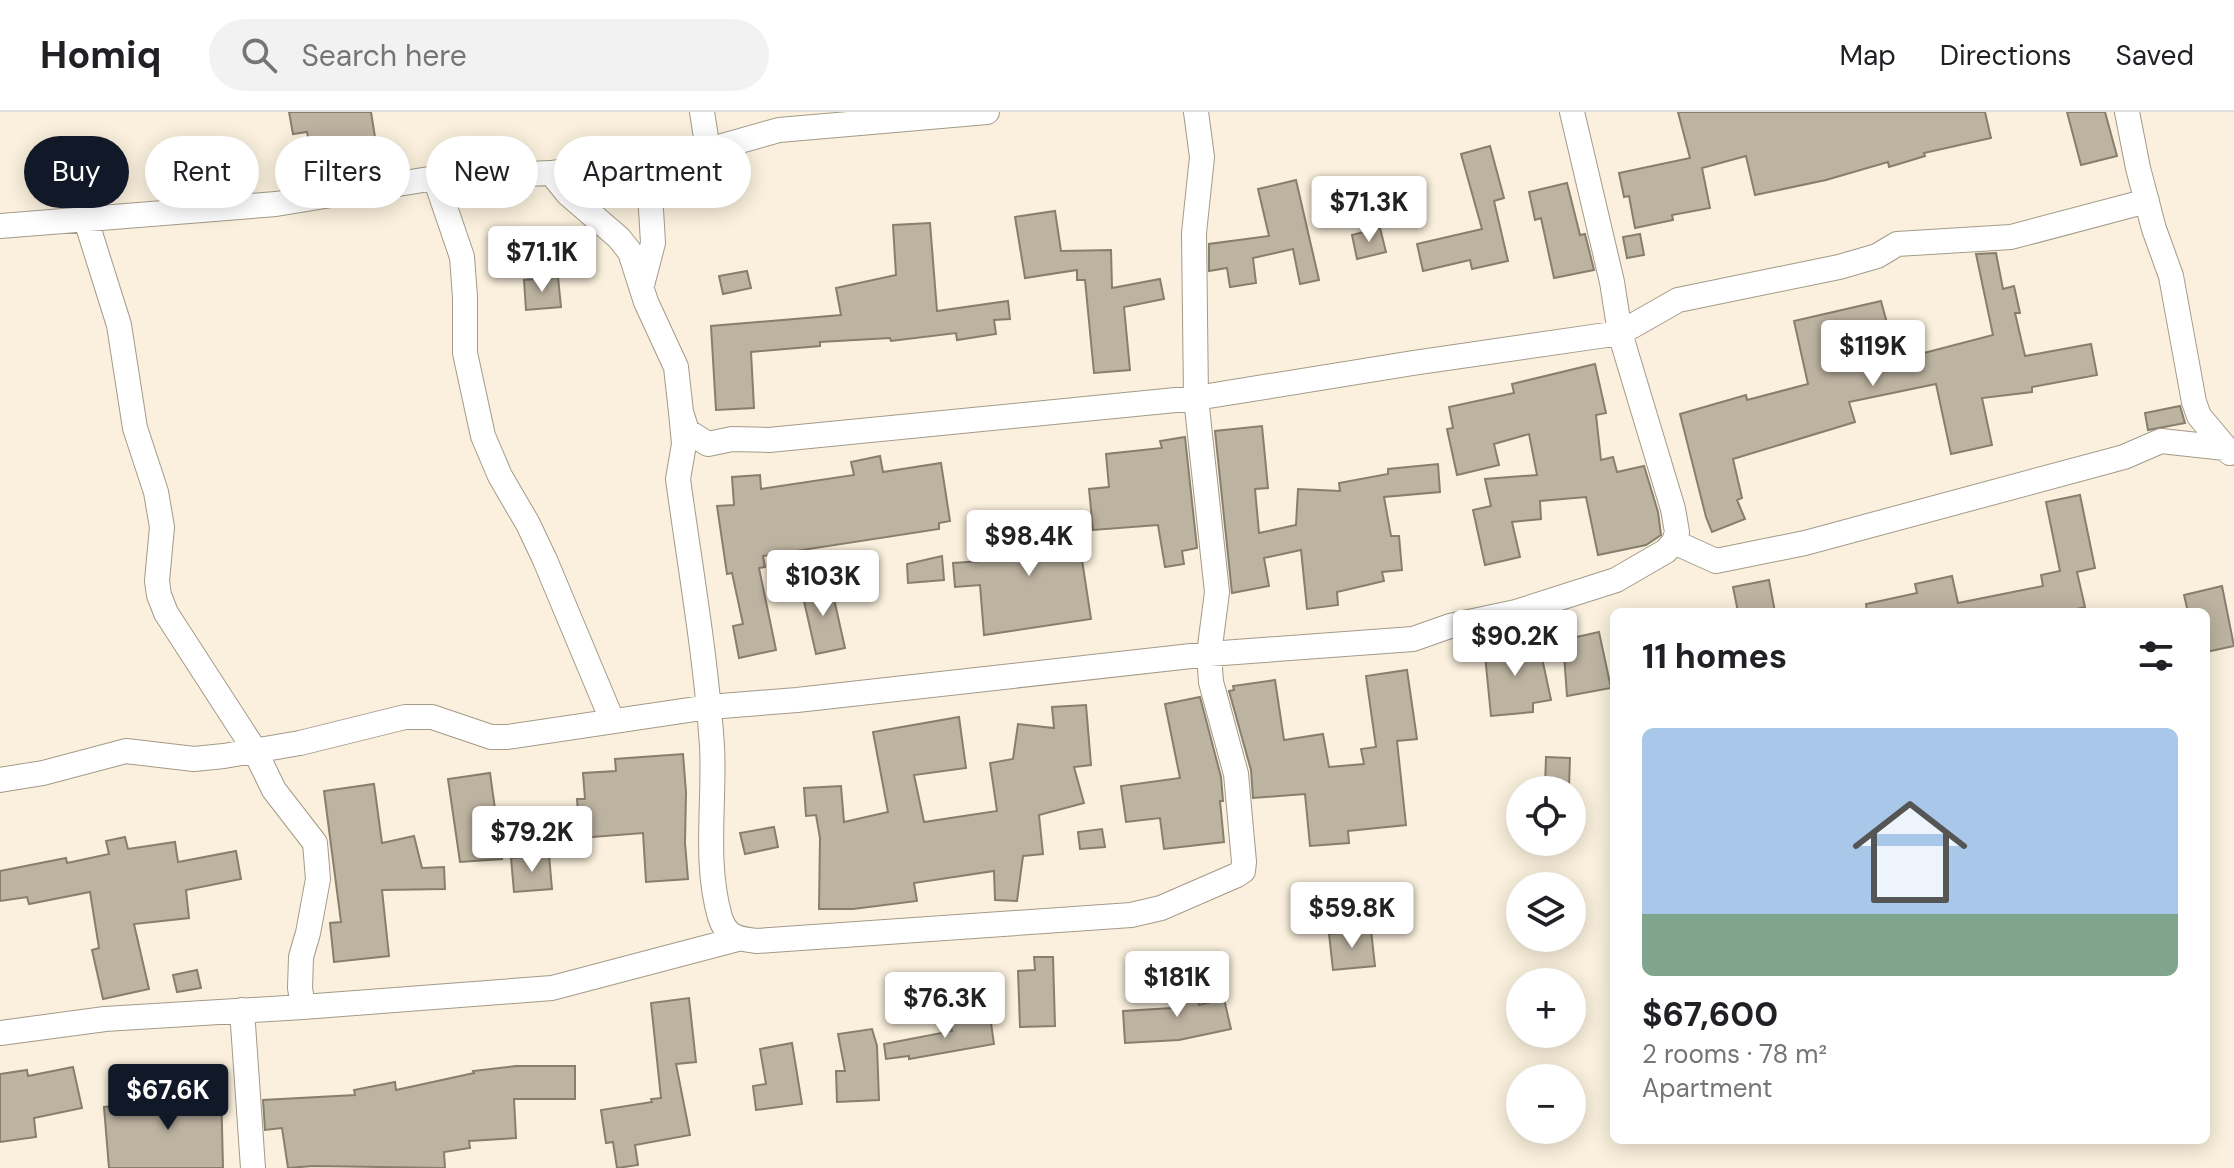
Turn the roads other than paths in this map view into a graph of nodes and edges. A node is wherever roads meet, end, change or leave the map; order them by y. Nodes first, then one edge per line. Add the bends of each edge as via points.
1 (702, 112) edge
2 (987, 112) edge
3 (1196, 112) edge
4 (1572, 112) edge
5 (2127, 112) edge
6 (706, 136) edge
7 (751, 138) edge
8 (551, 173) junction
9 (554, 173) edge
10 (538, 174) edge
11 (426, 179) edge
12 (2147, 201) junction
13 (445, 208) edge
14 (651, 208) edge
15 (85, 217) junction
16 (0, 226) edge
17 (642, 287) junction
18 (1620, 333) junction
19 (1196, 398) junction
20 (681, 412) junction
21 (2230, 452) edge
22 (1674, 542) junction
23 (1209, 654) junction
24 (709, 707) junction
25 (612, 720) junction
26 (254, 749) junction
27 (0, 780) edge
28 (738, 939) junction
29 (303, 1007) junction
30 (242, 1010) junction
31 (0, 1033) edge
32 (253, 1168) edge

1 - 6 street
2 - 7 street via 779,130
3 - 19 street via 1202,157 1194,246
4 - 18 street
5 - 12 street
8 - 9 street
8 - 10 street
8 - 17 street via 619,238 630,252
11 - 15 street via 276,204
12 - 18 street via 2011,237 1897,244 1839,267 1678,300
12 - 21 street via 2171,276 2194,402 2199,416
13 - 25 street via 462,257 465,353 483,436 534,536
14 - 17 street via 653,243
15 - 16 street
15 - 26 street via 119,325 135,428 156,492 162,527 159,595
17 - 20 street via 676,367
18 - 19 street
18 - 22 street via 1673,509
19 - 20 street via 708,444 687,431
19 - 23 street via 1217,592
20 - 24 street via 684,444 678,479
21 - 22 street via 2161,441 2124,457 1805,543 1716,561
22 - 23 street via 1616,580 1413,639
23 - 24 street
23 - 28 street via 1211,682 1236,774 1244,862 1237,875 1161,908 1131,915
24 - 25 street
24 - 28 street via 712,867 720,918 727,933
25 - 26 street via 491,737 432,717 405,717
26 - 27 street via 194,759 126,751
26 - 29 street via 274,790 315,843 319,863 301,957
28 - 29 street via 552,988
29 - 30 street
30 - 31 street via 105,1019
30 - 32 street

